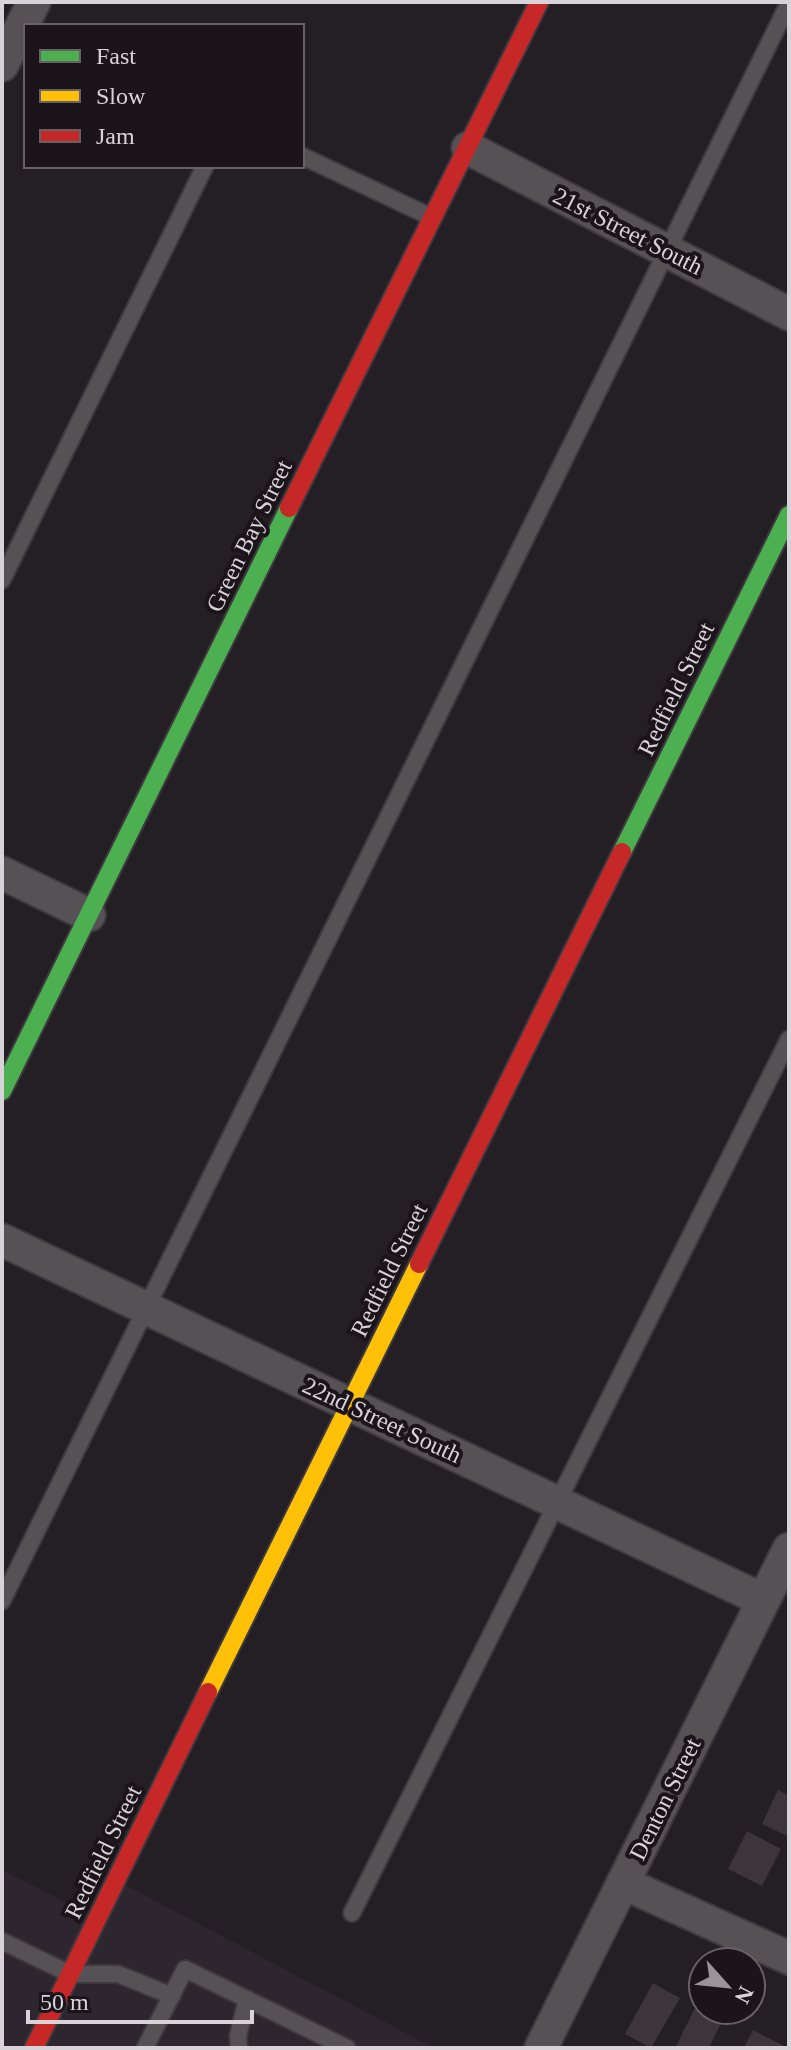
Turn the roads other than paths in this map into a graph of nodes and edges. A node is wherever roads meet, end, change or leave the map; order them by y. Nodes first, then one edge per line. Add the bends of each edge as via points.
1 (789, 3) edge
2 (534, 4) edge
3 (23, 15) edge
4 (2, 65) edge
5 (468, 148) junction
6 (304, 157) edge
7 (204, 168) edge
8 (433, 218) junction
9 (668, 251) junction
10 (789, 314) edge
11 (789, 515) edge
12 (2, 580) edge
13 (2, 873) edge
14 (89, 915) junction
15 (789, 1039) edge
16 (2, 1091) edge
17 (2, 1240) edge
18 (147, 1309) junction
19 (349, 1405) junction
20 (558, 1503) junction
21 (789, 1549) edge
22 (763, 1600) junction
23 (2, 1601) edge
24 (623, 1883) junction
25 (352, 1913) dead end
26 (2, 1941) edge
27 (789, 1958) edge
28 (70, 1974) junction
29 (172, 1996) junction
30 (247, 1999) junction
31 (34, 2048) edge
32 (145, 2048) edge
33 (239, 2048) edge
34 (347, 2048) edge
35 (541, 2048) edge

1 - 9 lane
2 - 5 street, Green Bay Street
3 - 4 street
5 - 8 street, Green Bay Street
5 - 9 street, 21st Street South
6 - 8 lane
7 - 12 lane
8 - 14 street, Green Bay Street
9 - 10 street, 21st Street South
9 - 18 lane
11 - 19 street, Redfield Street
13 - 14 street
14 - 16 street, Green Bay Street
15 - 20 lane
17 - 18 street, 22nd Street South
18 - 19 street, 22nd Street South
18 - 23 lane
19 - 20 street, 22nd Street South
19 - 28 street, Redfield Street
20 - 22 street, 22nd Street South
20 - 25 lane
21 - 22 street, Denton Street
22 - 24 street, Denton Street
24 - 27 street
24 - 35 street, Denton Street
26 - 28 lane
28 - 29 lane via 118,1974
28 - 31 street, Redfield Street
29 - 30 lane via 185,1969
29 - 32 lane
30 - 33 lane
30 - 34 lane

